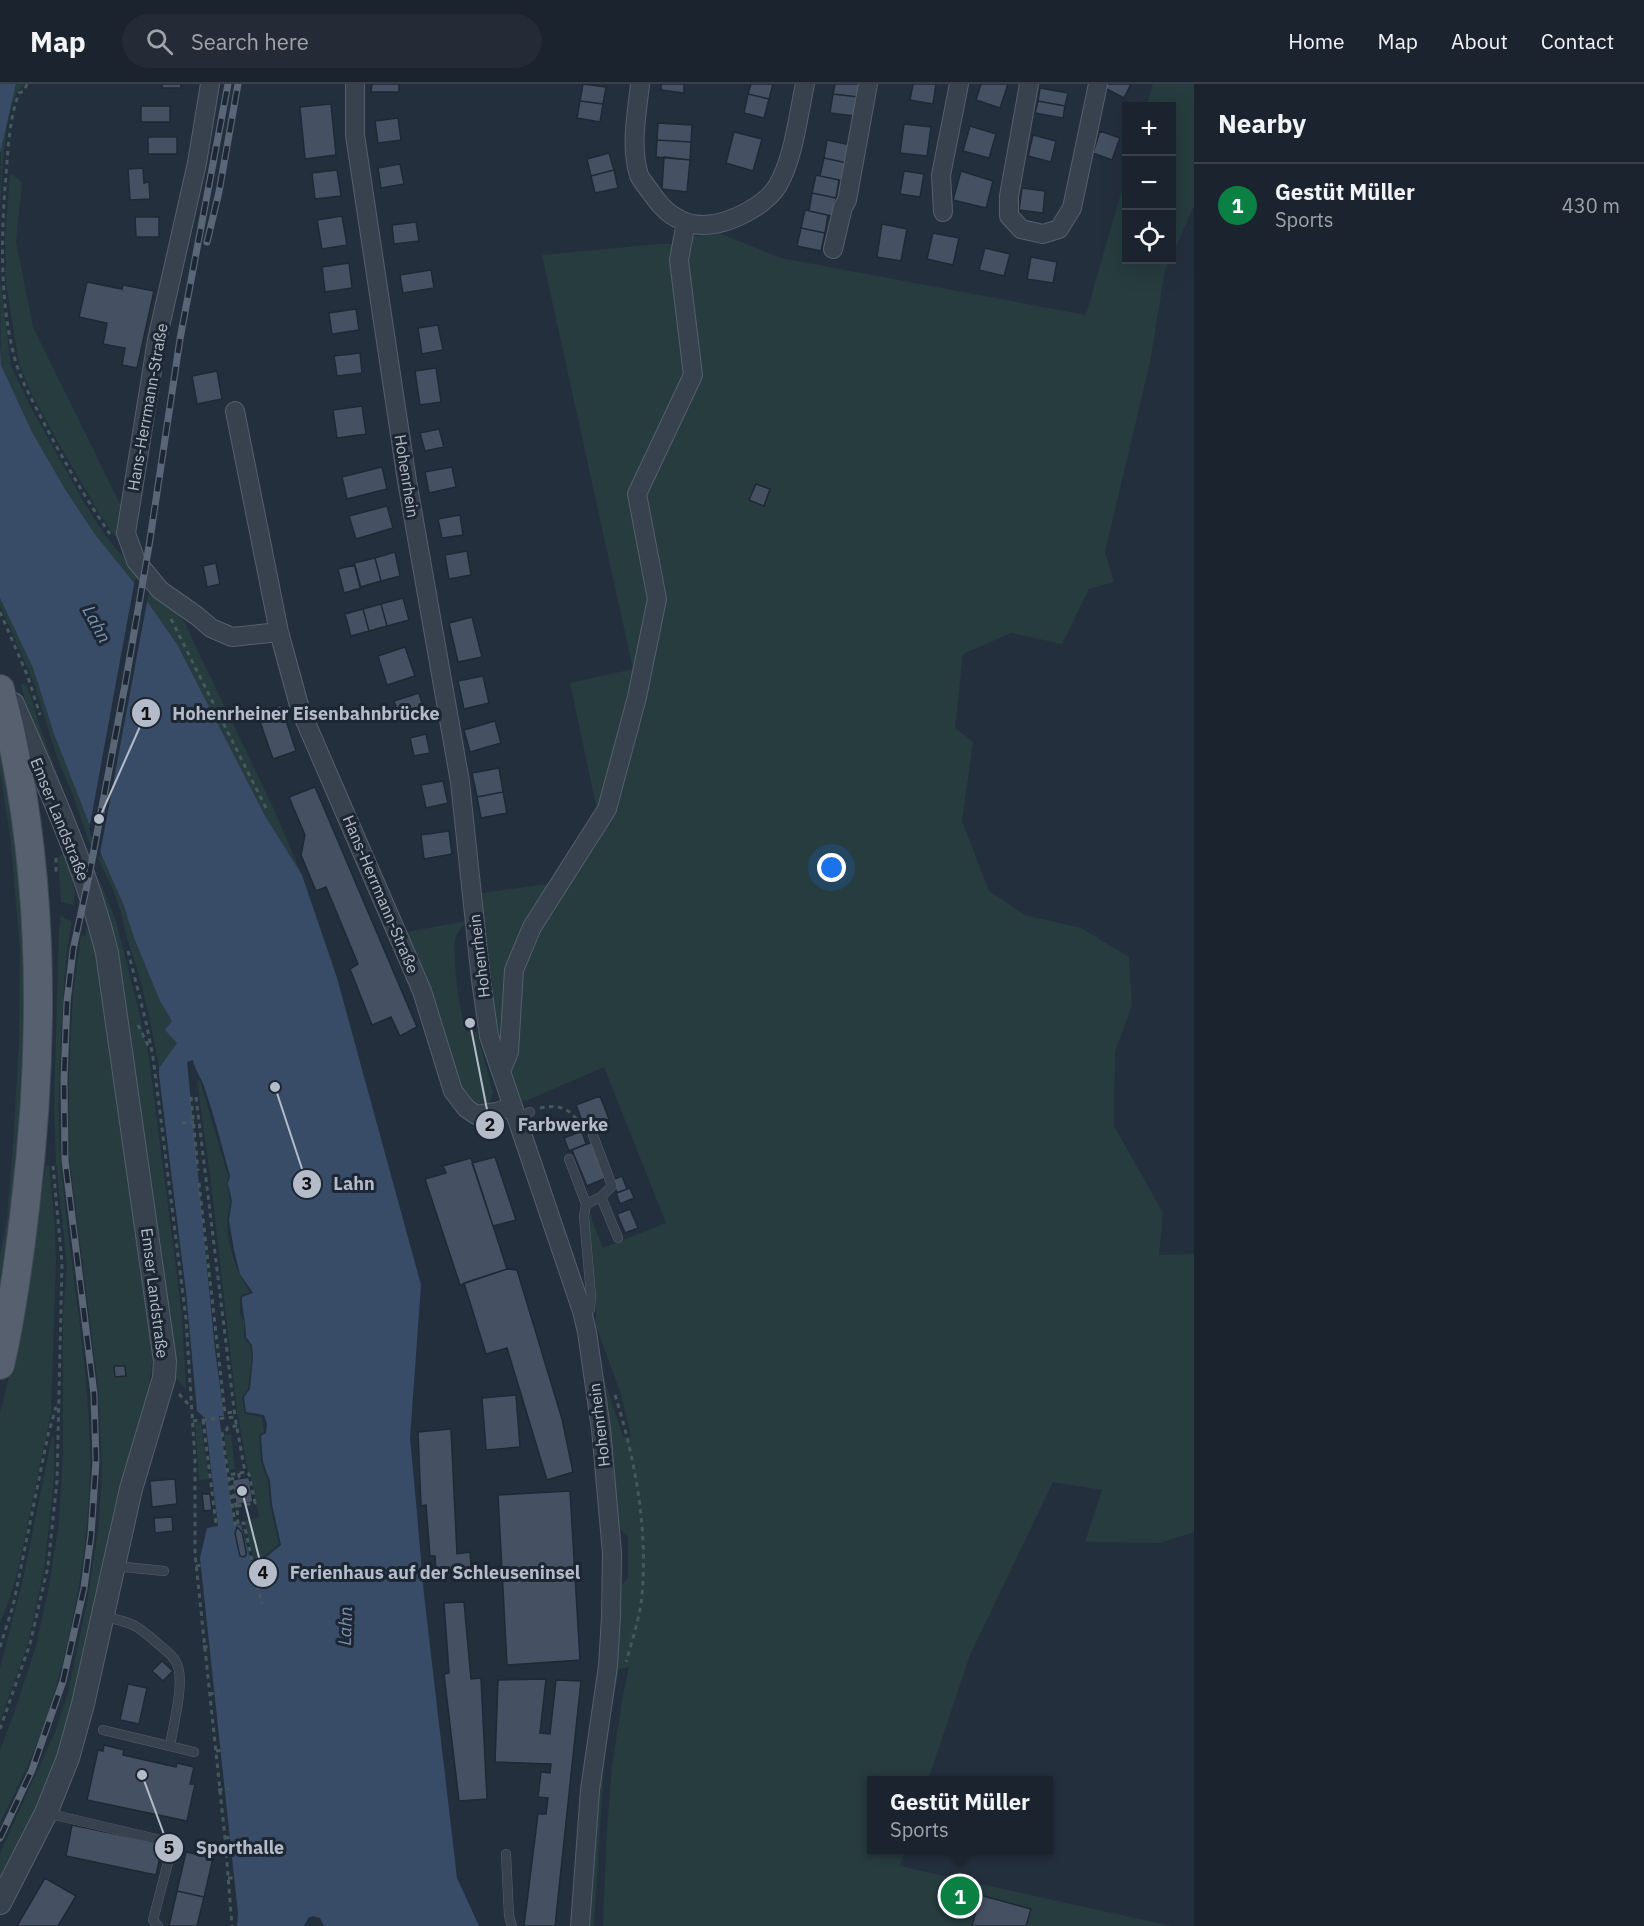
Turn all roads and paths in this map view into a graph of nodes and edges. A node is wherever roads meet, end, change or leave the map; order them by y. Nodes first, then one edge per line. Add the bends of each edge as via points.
1 (27, 84) edge
2 (210, 84) edge
3 (355, 84) edge
4 (640, 84) edge
5 (805, 84) edge
6 (868, 84) edge
7 (960, 84) edge
8 (1029, 84) edge
9 (1098, 84) edge
10 (944, 212) dead end
11 (686, 222) junction
12 (833, 249) dead end
13 (235, 411) dead end
14 (113, 539) dead end
15 (160, 590) junction
16 (279, 632) junction
17 (0, 679) edge
18 (0, 689) edge
19 (267, 810) dead end
20 (501, 1071) junction
21 (520, 1112) junction
22 (194, 1122) junction
23 (182, 1123) dead end
24 (592, 1135) joint
25 (202, 1139) junction
26 (195, 1140) junction
27 (569, 1159) dead end
28 (198, 1171) dead end
29 (199, 1183) dead end
30 (601, 1197) junction
31 (586, 1204) junction
32 (618, 1238) dead end
33 (215, 1248) junction
34 (206, 1249) junction
35 (582, 1311) junction
36 (213, 1312) junction
37 (222, 1312) junction
38 (0, 1365) edge
39 (230, 1378) junction
40 (221, 1379) junction
41 (234, 1412) junction
42 (235, 1418) junction
43 (203, 1420) junction
44 (193, 1421) dead end
45 (237, 1426) junction
46 (245, 1472) junction
47 (238, 1473) junction
48 (228, 1475) junction
49 (237, 1506) junction
50 (216, 1524) dead end
51 (238, 1524) junction
52 (205, 1565) dead end
53 (114, 1566) junction
54 (196, 1566) dead end
55 (269, 1566) dead end
56 (253, 1569) junction
57 (164, 1572) dead end
58 (274, 1581) dead end
59 (257, 1585) junction
60 (262, 1604) dead end
61 (104, 1617) junction
62 (213, 1646) dead end
63 (0, 1647) edge
64 (204, 1647) dead end
65 (219, 1693) dead end
66 (209, 1694) dead end
67 (0, 1730) edge
68 (103, 1730) dead end
69 (170, 1746) junction
70 (225, 1750) dead end
71 (216, 1751) dead end
72 (194, 1752) dead end
73 (229, 1789) dead end
74 (218, 1790) dead end
75 (46, 1813) junction
76 (234, 1837) dead end
77 (225, 1838) dead end
78 (506, 1854) dead end
79 (228, 1878) dead end
80 (237, 1878) dead end
81 (0, 1903) edge
82 (158, 1926) edge
83 (512, 1926) edge
84 (580, 1926) edge

1 - 14 path via 14,107 5,192 2,267 9,331 16,363 30,395 76,483
2 - 15 street, Hans-Herrmann-Straße via 197,163 157,340 126,532 136,561
3 - 20 street, Hohenrhein via 359,158 407,481 460,782 489,1036
4 - 11 street via 635,145 640,176 658,204 677,220
5 - 11 street via 791,152 777,186 759,206 732,220 702,227
6 - 12 street
7 - 10 street via 941,175
8 - 9 street via 1009,216 1021,230 1043,234 1059,229 1072,208
11 - 20 street via 679,260 693,375 638,494 657,599 637,697 607,809 532,927 514,970 509,1052
13 - 16 street, Hans-Herrmann-Straße
15 - 16 street, Hans-Herrmann-Straße via 211,628 232,637
15 - 19 path
16 - 21 street, Hans-Herrmann-Straße via 300,709 422,991 453,1090 476,1115
17 - 53 street, Emser Landstraße via 97,912 107,953 158,1302 164,1378 130,1489
18 - 38 main road via 20,779 36,905 39,972 38,1054 28,1181
20 - 21 street, Hohenrhein
21 - 24 path via 544,1107 569,1111 583,1130
21 - 35 street, Hohenrhein
22 - 23 path
22 - 25 path via 194,1097
22 - 26 path
24 - 30 lane via 612,1186
25 - 26 path
25 - 33 path
26 - 28 path
27 - 31 lane
29 - 34 path
30 - 31 lane
30 - 32 lane
31 - 35 lane via 591,1296 590,1309
33 - 34 path
33 - 37 path
34 - 36 path
35 - 84 street, Hohenrhein via 601,1429 612,1553 608,1666 590,1790
36 - 37 path
36 - 40 path
37 - 39 path
39 - 40 path
39 - 41 path
40 - 41 path via 225,1413
41 - 42 path
42 - 43 path
42 - 45 path
43 - 44 path
43 - 50 path
45 - 46 path
45 - 48 path via 222,1432
46 - 47 path
46 - 49 path via 249,1474 255,1503
47 - 48 path
47 - 49 path via 239,1477 231,1479
48 - 51 path
49 - 51 path
51 - 56 path via 243,1523
52 - 54 path
53 - 57 lane
53 - 61 street, Emser Landstraße
55 - 56 path
56 - 59 path
58 - 59 path
59 - 60 path
61 - 69 lane via 140,1627 178,1666
61 - 75 street, Emser Landstraße via 68,1758
62 - 64 path
63 - 67 path via 13,1606 58,1402 57,1481 48,1566 30,1644
65 - 66 path
68 - 69 lane
69 - 72 lane
70 - 71 path
73 - 74 path
75 - 81 street, Emser Landstraße
75 - 82 lane via 171,1845 153,1920
76 - 77 path
78 - 83 lane
79 - 80 path

